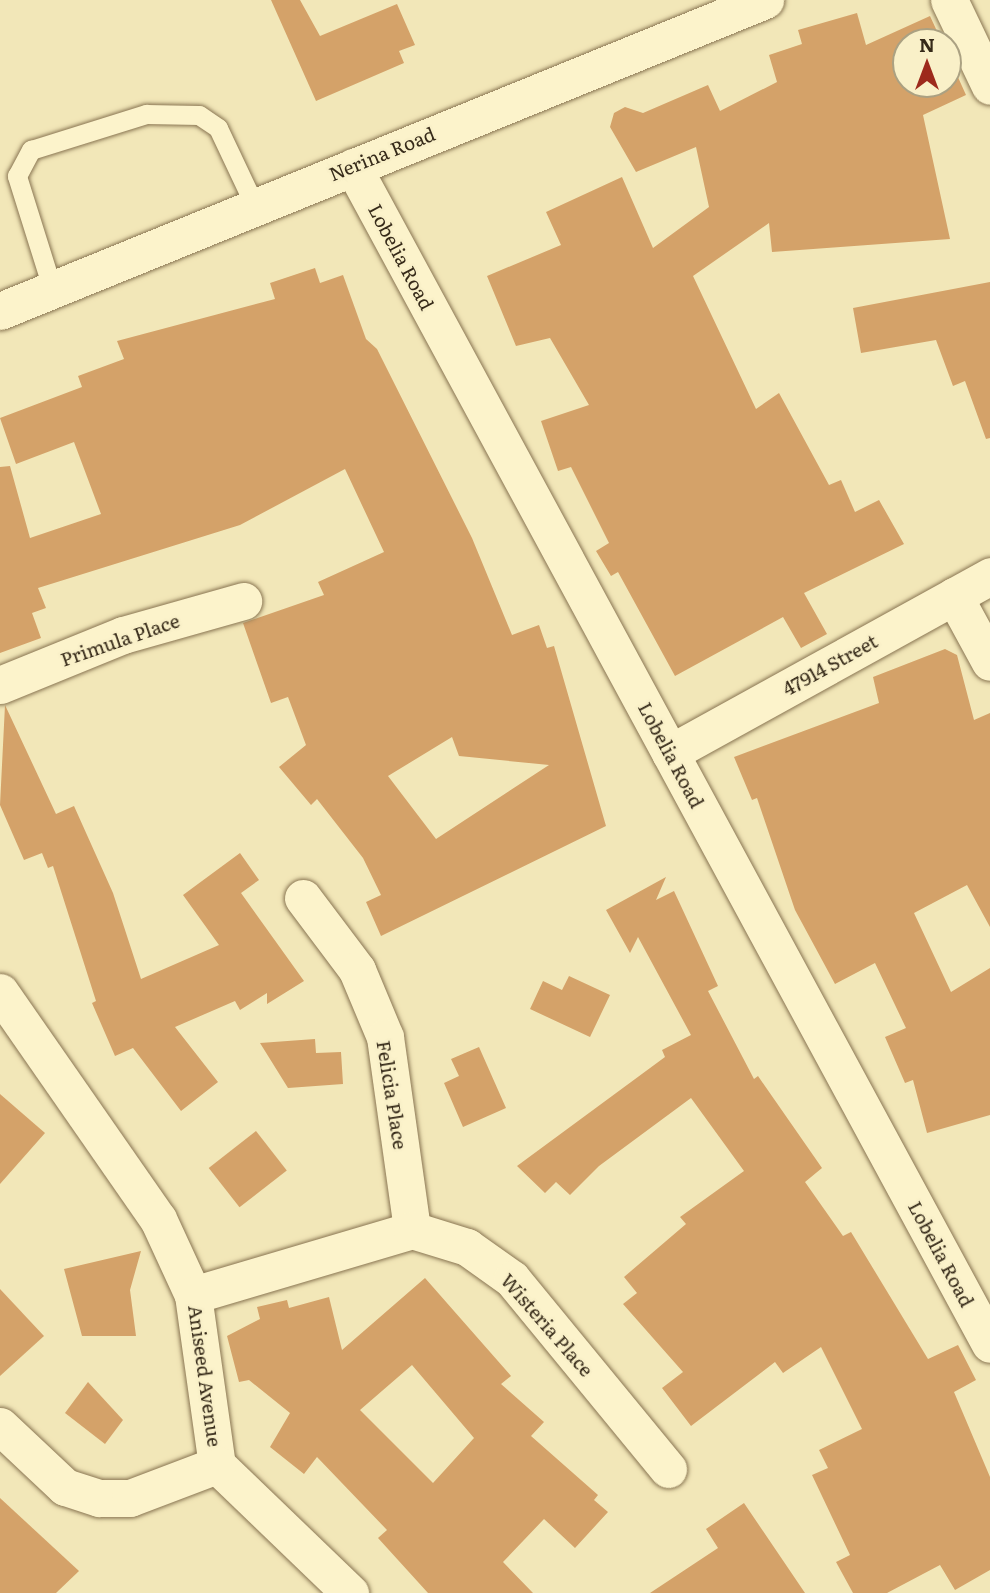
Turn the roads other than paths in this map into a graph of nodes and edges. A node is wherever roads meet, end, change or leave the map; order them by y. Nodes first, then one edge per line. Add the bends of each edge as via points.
1 (765, 0) edge
2 (949, 0) edge
3 (990, 86) edge
4 (353, 167) junction
5 (254, 204) junction
6 (52, 291) junction
7 (0, 311) edge
8 (990, 576) edge
9 (954, 596) junction
10 (243, 601) dead end
11 (990, 662) edge
12 (0, 685) edge
13 (670, 753) junction
14 (303, 898) dead end
15 (0, 992) edge
16 (412, 1230) junction
17 (193, 1294) junction
18 (990, 1344) edge
19 (0, 1426) edge
20 (217, 1465) junction
21 (668, 1469) dead end
22 (350, 1593) edge

1 - 4 street, Nerina Road
2 - 3 street
4 - 5 street, Nerina Road
4 - 13 street, Lobelia Road
5 - 6 street, Nerina Road
5 - 6 lane via 218,128 199,115 146,114 31,150 18,176
6 - 7 street, Nerina Road
8 - 9 street, 47914 Street
9 - 11 street
9 - 13 street, 47914 Street
10 - 12 street, Primula Place via 123,635
13 - 18 street, Lobelia Road
14 - 16 street, Felicia Place via 357,970 385,1038
15 - 17 street, Aniseed Avenue via 151,1209
16 - 17 street
16 - 21 street, Wisteria Place via 467,1247 512,1279
17 - 20 street, Aniseed Avenue
19 - 20 street via 65,1487 99,1498 142,1494
20 - 22 street, Aniseed Avenue

